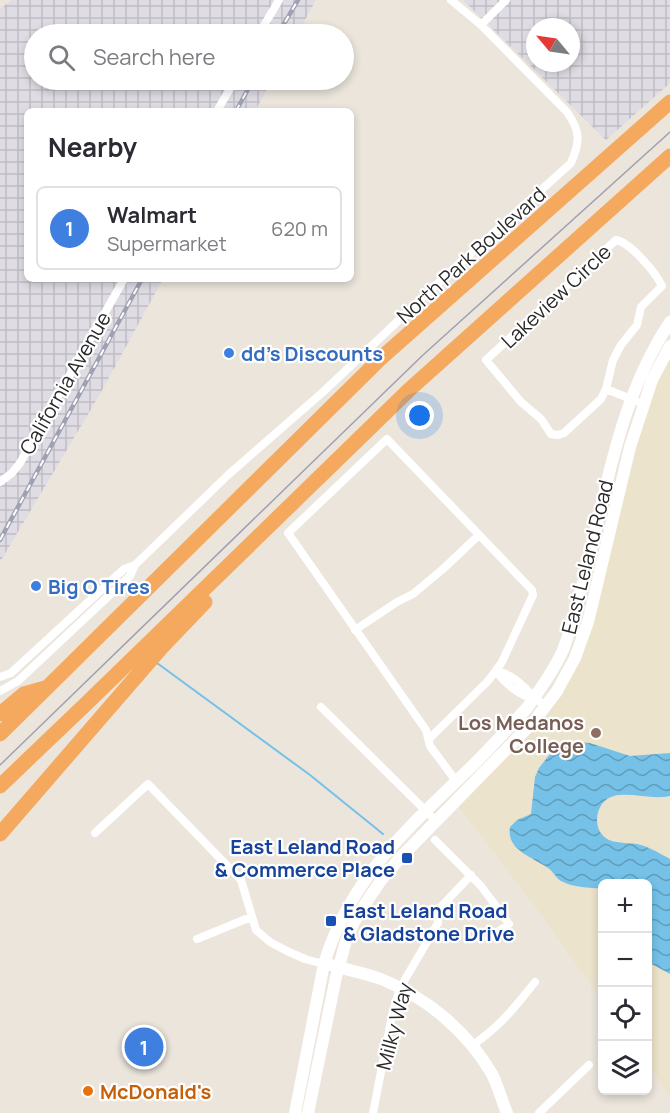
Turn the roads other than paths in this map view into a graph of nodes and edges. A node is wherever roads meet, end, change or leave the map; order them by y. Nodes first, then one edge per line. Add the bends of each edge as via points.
1 (279, 0) edge
2 (451, 0) edge
3 (506, 0) edge
4 (266, 24) edge
5 (481, 25) junction
6 (229, 90) edge
7 (670, 102) edge
8 (219, 108) edge
9 (670, 156) edge
10 (122, 282) edge
11 (670, 321) edge
12 (670, 346) edge
13 (606, 389) junction
14 (630, 399) junction
15 (644, 404) junction
16 (0, 482) edge
17 (284, 510) junction
18 (479, 535) junction
19 (135, 565) junction
20 (355, 630) junction
21 (496, 671) junction
22 (0, 677) edge
23 (48, 687) junction
24 (0, 691) edge
25 (534, 698) junction
26 (545, 706) junction
27 (321, 707) dead end
28 (0, 714) edge
29 (0, 734) edge
30 (429, 739) junction
31 (456, 781) junction
32 (0, 786) edge
33 (425, 811) junction
34 (436, 822) junction
35 (95, 833) dead end
36 (0, 834) edge
37 (435, 840) dead end
38 (471, 875) junction
39 (251, 917) junction
40 (489, 938) dead end
41 (197, 939) dead end
42 (324, 964) junction
43 (339, 967) junction
44 (535, 982) dead end
45 (400, 988) junction
46 (471, 1046) junction
47 (589, 1065) dead end
48 (294, 1113) edge
49 (308, 1113) edge
50 (373, 1113) edge
51 (507, 1113) edge
52 (539, 1113) edge

1 - 4 street
2 - 5 street, North Park Boulevard
3 - 5 street
5 - 19 street, North Park Boulevard via 576,124 578,142 571,163 228,475
6 - 8 street
7 - 23 highway via 380,359
9 - 17 highway via 410,389
10 - 16 street, California Avenue via 20,463
11 - 14 main road, East Leland Road
12 - 15 main road, East Leland Road
13 - 13 street, Lakeview Circle via 602,399 564,433 551,434 486,360 616,240 624,242 662,286 641,307 637,325 613,360
13 - 14 street
14 - 15 street
14 - 25 main road, East Leland Road via 574,620 562,652
15 - 26 main road, East Leland Road via 588,622 575,658
17 - 32 highway
17 - 36 highway via 272,532 161,648
18 - 20 street via 413,594
18 - 20 street via 387,438 288,533
18 - 21 street via 533,595
19 - 22 street, North Park Boulevard via 124,569 10,673
19 - 24 street, North Park Boulevard via 130,576 18,681
20 - 30 street
21 - 25 street via 507,673
21 - 30 street
23 - 28 highway via 24,694
23 - 29 highway
25 - 26 street
25 - 31 main road, East Leland Road
26 - 34 main road, East Leland Road
27 - 33 street
30 - 31 street
31 - 33 main road, East Leland Road
33 - 34 street
33 - 42 main road, East Leland Road via 380,859 353,896 331,939
34 - 43 main road, East Leland Road via 382,879 365,904 354,922
35 - 39 street via 148,784 241,880
37 - 38 street
38 - 40 street via 509,924
38 - 45 street, Milky Way via 438,910 438,923
39 - 41 street
39 - 42 street via 256,930 270,942
42 - 43 main road
42 - 48 main road, East Leland Road
43 - 45 main road
43 - 49 main road, East Leland Road
44 - 46 street via 491,1033
45 - 46 main road via 454,1025
45 - 50 street, Milky Way
46 - 51 main road via 492,1075
47 - 52 street

